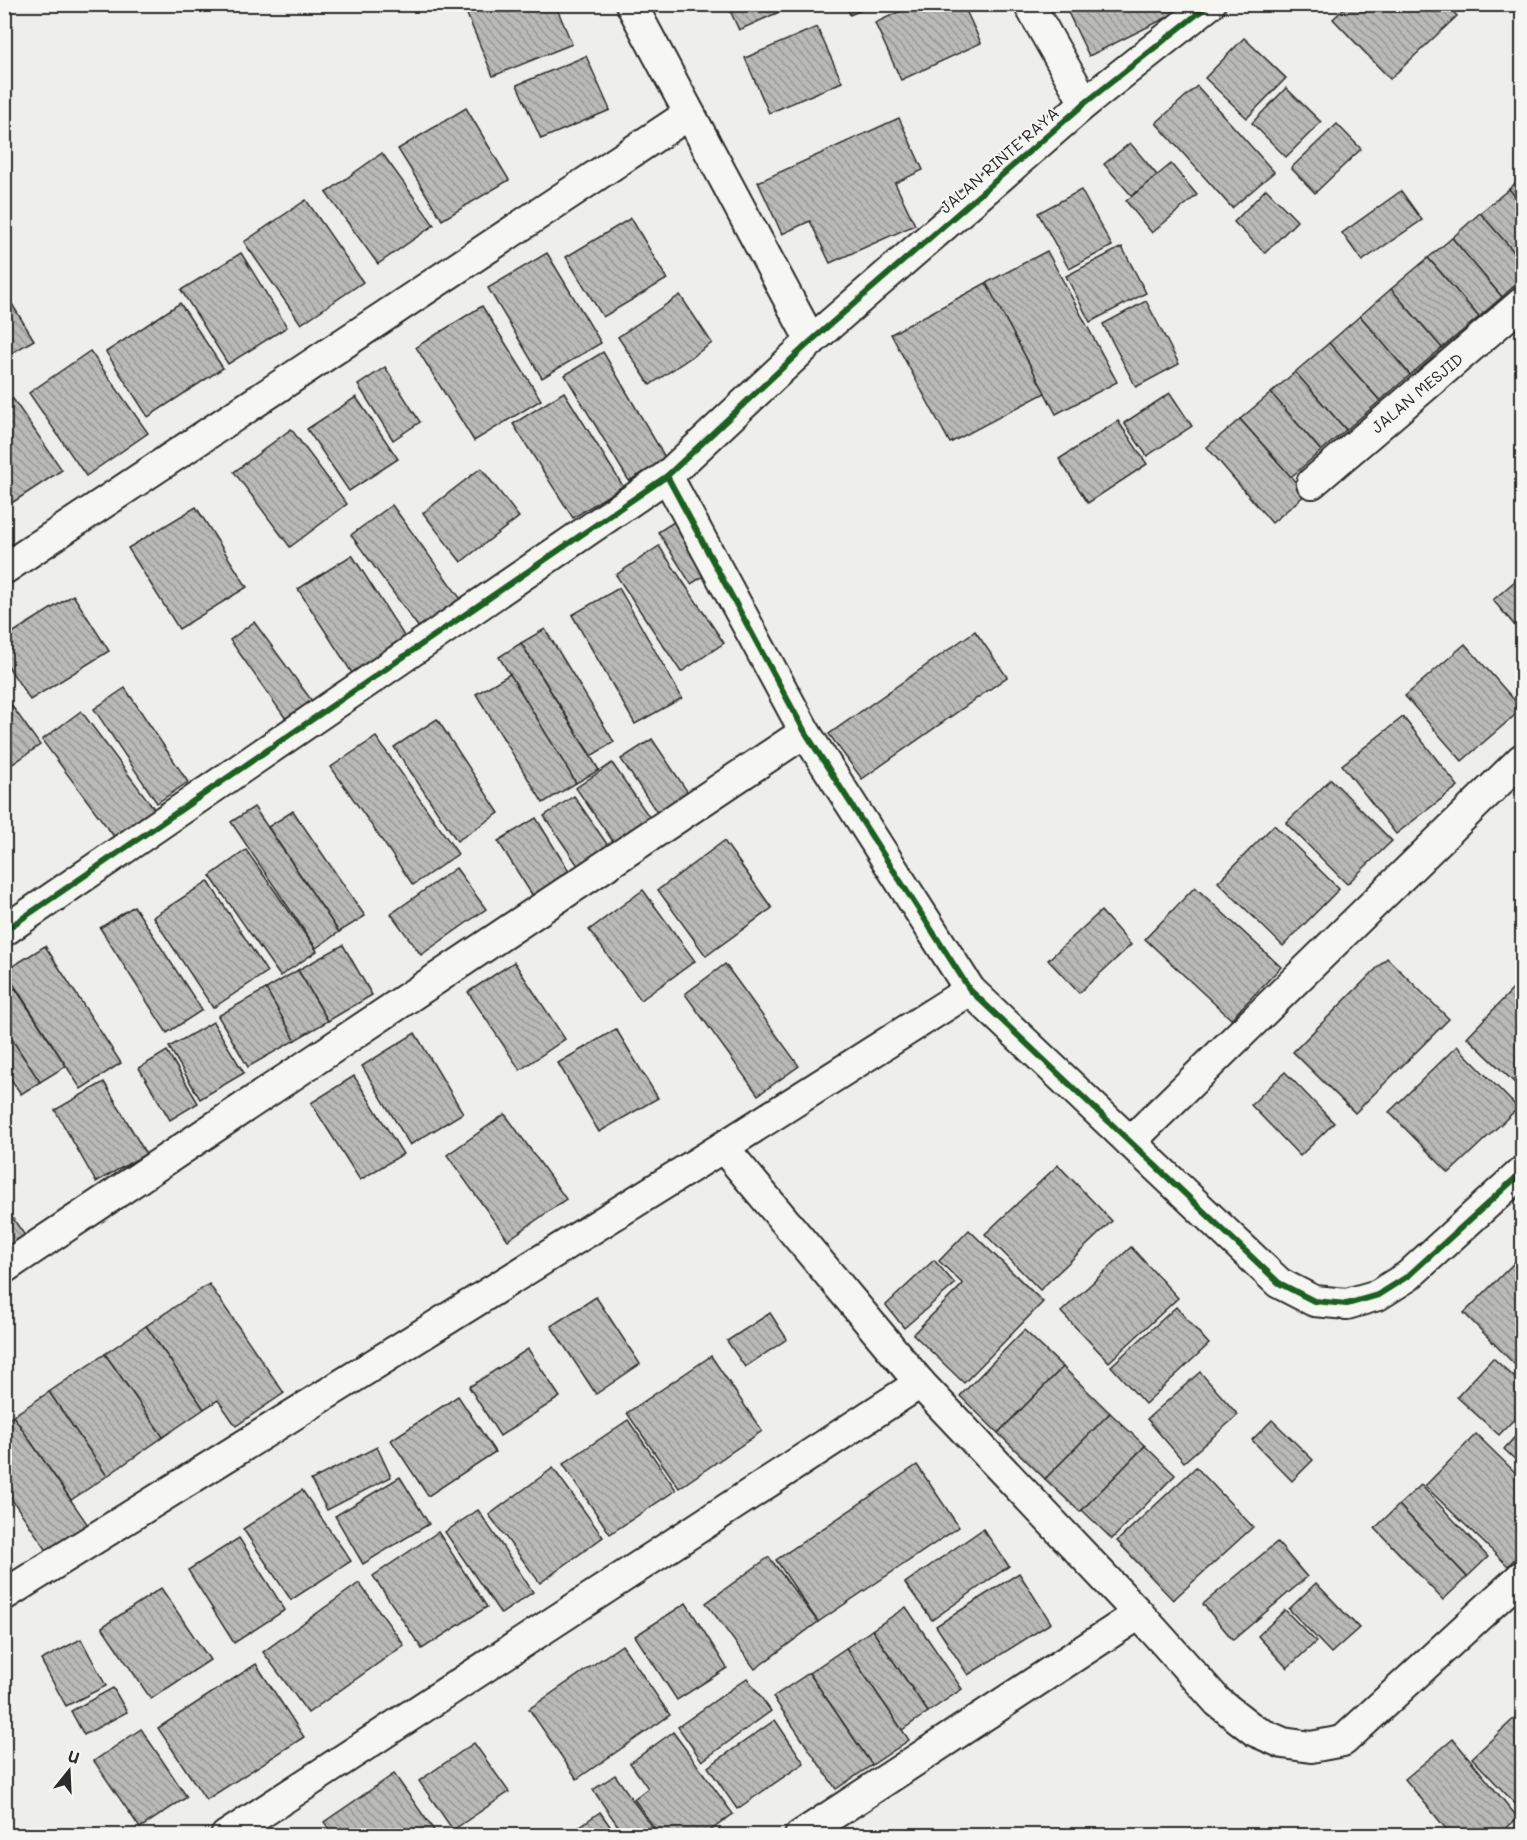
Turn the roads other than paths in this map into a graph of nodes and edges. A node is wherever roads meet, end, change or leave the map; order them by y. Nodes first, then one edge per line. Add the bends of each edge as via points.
1 (631, 4) edge
2 (1029, 4) edge
3 (1210, 4) edge
4 (1085, 104) junction
5 (689, 114) junction
6 (1522, 303) edge
7 (811, 341) junction
8 (667, 476) junction
9 (1312, 483) dead end
10 (4, 569) edge
11 (805, 732) junction
12 (1522, 759) edge
13 (4, 931) edge
14 (970, 990) junction
15 (1130, 1142) junction
16 (723, 1147) junction
17 (1522, 1172) edge
18 (4, 1268) edge
19 (920, 1383) junction
20 (1522, 1576) edge
21 (4, 1595) edge
22 (1139, 1614) junction
23 (226, 1836) edge
24 (800, 1836) edge

1 - 5 street
2 - 4 street
3 - 4 street, JALAN RINTE RAYA
4 - 7 street, JALAN RINTE RAYA
5 - 7 street
5 - 10 street
6 - 9 street, JALAN MESJID
7 - 8 street, JALAN RINTE RAYA
8 - 11 street
8 - 13 street, JALAN RINTE RAYA
11 - 14 street
11 - 18 street
12 - 15 street
14 - 15 street
14 - 16 street
15 - 17 street via 1279,1283 1314,1301 1347,1304 1378,1295 1408,1276
16 - 19 street
16 - 21 street
19 - 22 street
19 - 23 street
20 - 22 street via 1343,1741 1311,1748 1283,1743 1255,1731 1218,1702
22 - 24 street

